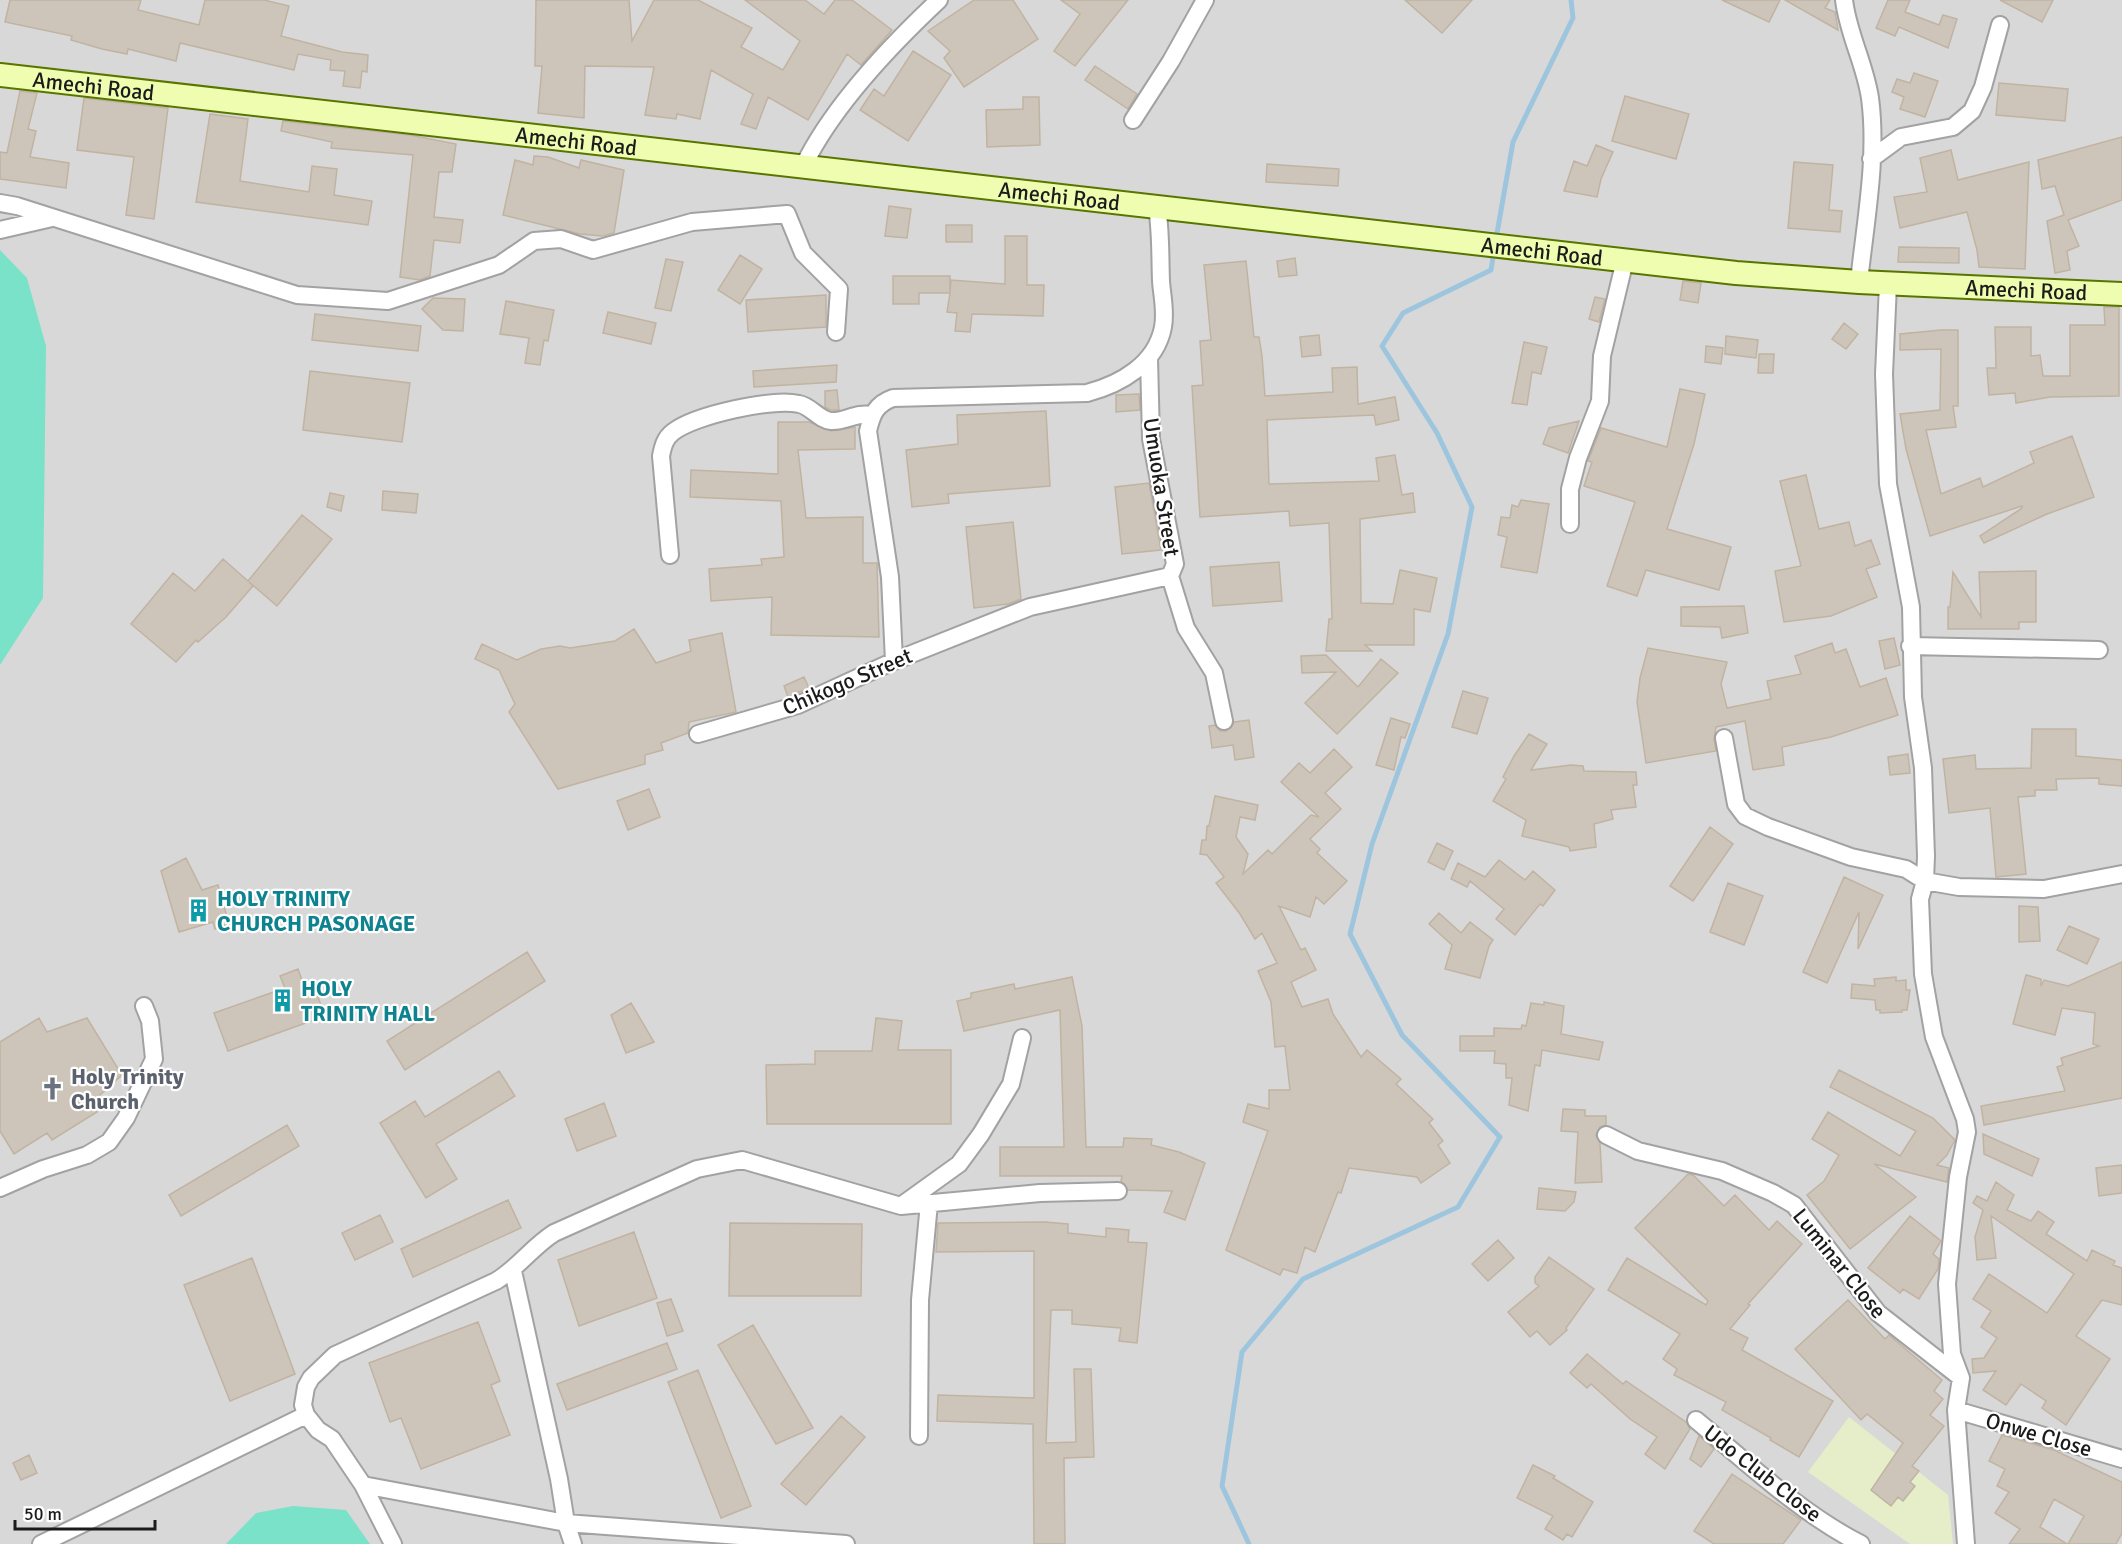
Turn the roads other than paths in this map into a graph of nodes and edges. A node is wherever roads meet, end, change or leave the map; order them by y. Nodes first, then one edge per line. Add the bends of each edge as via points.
1 (939, 0) edge
2 (1205, 0) edge
3 (1844, 0) edge
4 (2000, 24) dead end
5 (0, 75) edge
6 (1133, 120) dead end
7 (1871, 159) junction
8 (804, 165) junction
9 (0, 203) edge
10 (1157, 207) junction
11 (53, 218) junction
12 (0, 230) edge
13 (1625, 260) junction
14 (1859, 282) junction
15 (1888, 284) junction
16 (2122, 294) edge
17 (836, 332) dead end
18 (1149, 358) junction
19 (872, 416) junction
20 (1570, 524) dead end
21 (670, 555) dead end
22 (1170, 576) junction
23 (994, 622) joint
24 (1910, 646) junction
25 (2099, 650) dead end
26 (894, 661) junction
27 (1224, 721) dead end
28 (698, 734) dead end
29 (1724, 738) dead end
30 (2122, 874) edge
31 (1925, 881) junction
32 (144, 1006) dead end
33 (1022, 1038) dead end
34 (1606, 1135) dead end
35 (0, 1188) edge
36 (1118, 1191) dead end
37 (929, 1203) junction
38 (901, 1206) junction
39 (513, 1271) junction
40 (1961, 1378) junction
41 (1956, 1410) junction
42 (306, 1415) junction
43 (1696, 1420) dead end
44 (919, 1436) dead end
45 (2122, 1459) edge
46 (363, 1485) junction
47 (566, 1523) junction
48 (41, 1544) edge
49 (393, 1544) edge
50 (573, 1544) edge
51 (846, 1544) edge
52 (1862, 1544) edge
53 (1966, 1544) edge

1 - 8 street via 898,38 819,135
2 - 6 street
3 - 7 street via 1870,100
4 - 7 street via 1983,87 1972,111 1953,127 1901,137
5 - 8 main road, Amechi Road
7 - 14 street
8 - 10 main road, Amechi Road
9 - 11 street
10 - 13 main road, Amechi Road
10 - 18 street via 1164,314 1160,338
11 - 12 street
11 - 17 street via 297,295 388,301 499,265 534,241 561,239 593,250 692,222 787,214 803,253 839,289
13 - 14 main road, Amechi Road
13 - 20 street via 1602,356 1600,401 1570,489
14 - 15 main road, Amechi Road
15 - 16 main road, Amechi Road
15 - 24 street via 1884,374 1888,484 1911,607
18 - 19 street via 1126,378 1087,393 893,398 883,402
18 - 22 street, Umuoka Street via 1151,439 1175,564
19 - 21 street via 856,414 827,421 802,404 771,402 702,419 674,431 663,446 662,456
19 - 26 street via 868,432 890,577
22 - 23 street, Umuoka Street via 1030,607
22 - 27 street via 1186,628 1214,673
23 - 26 street, Chikogo Street
24 - 25 street
24 - 31 street via 1923,768
26 - 28 street, Chikogo Street via 798,705
29 - 31 street via 1736,804 1745,816 1851,857 1913,871
30 - 31 street via 2044,889 1959,887
31 - 40 street via 1920,899 1923,975 1934,1037 1967,1132 1958,1177 1947,1284 1952,1354
32 - 35 street via 150,1021 154,1059 126,1118 109,1142 95,1152
33 - 38 street via 1011,1084 981,1134 959,1164
34 - 40 street, Luminar Close via 1638,1151 1702,1165 1784,1198 1794,1205 1878,1313
36 - 37 street
37 - 38 street
37 - 44 street via 920,1300
38 - 39 street via 742,1160 709,1165 554,1233
39 - 42 street via 334,1355 306,1387
39 - 47 street
40 - 41 street
41 - 45 street, Onwe Close
41 - 53 street
42 - 46 street via 332,1439
42 - 48 street
43 - 52 street, Udo Club Close via 1788,1497
46 - 47 street
46 - 49 street
47 - 50 street
47 - 51 street

